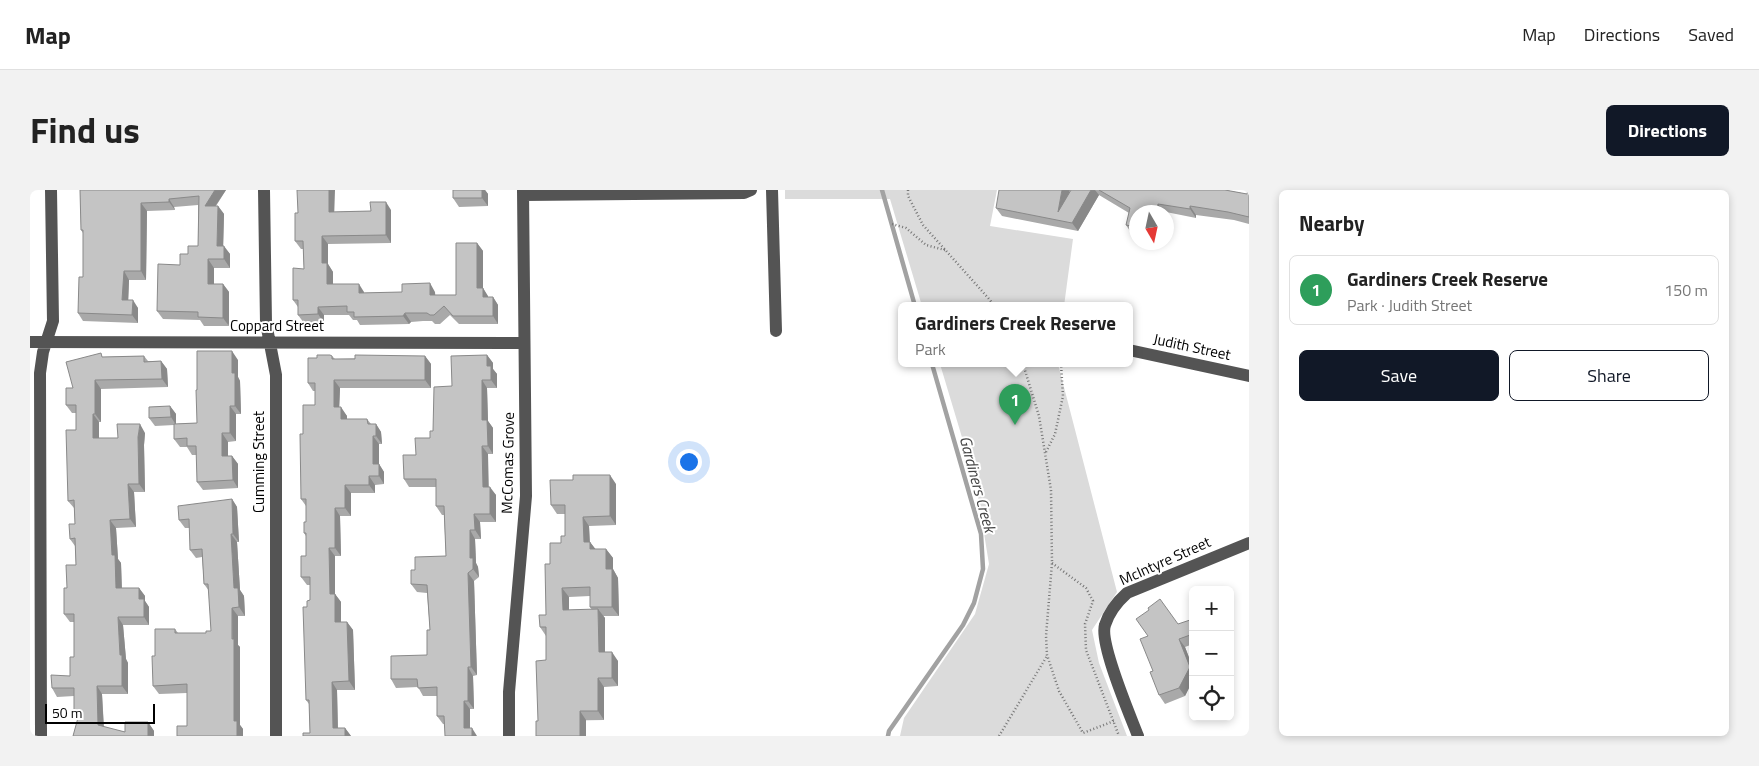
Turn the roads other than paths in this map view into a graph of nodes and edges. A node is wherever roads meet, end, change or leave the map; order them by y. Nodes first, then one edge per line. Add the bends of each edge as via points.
1 (51, 190) edge
2 (264, 190) edge
3 (750, 190) edge
4 (772, 190) edge
5 (523, 192) edge
6 (776, 331) dead end
7 (47, 341) junction
8 (30, 342) edge
9 (269, 342) junction
10 (524, 343) junction
11 (1133, 351) edge
12 (1249, 376) edge
13 (1249, 543) edge
14 (41, 736) edge
15 (276, 736) edge
16 (510, 736) edge
17 (1138, 736) edge

1 - 7 street via 53,313
2 - 9 street, Cumming Street via 265,308
3 - 5 street via 744,193
4 - 6 street
5 - 10 street, McComas Grove
7 - 8 street, Coppard Street
7 - 9 street, Coppard Street
7 - 14 street via 40,373
9 - 10 street, Coppard Street
9 - 15 street, Cumming Street via 276,375
10 - 16 street, McComas Grove via 526,496 509,692
11 - 12 street, Judith Street
13 - 17 street, McIntyre Street via 1127,593 1115,604 1104,626 1108,657

